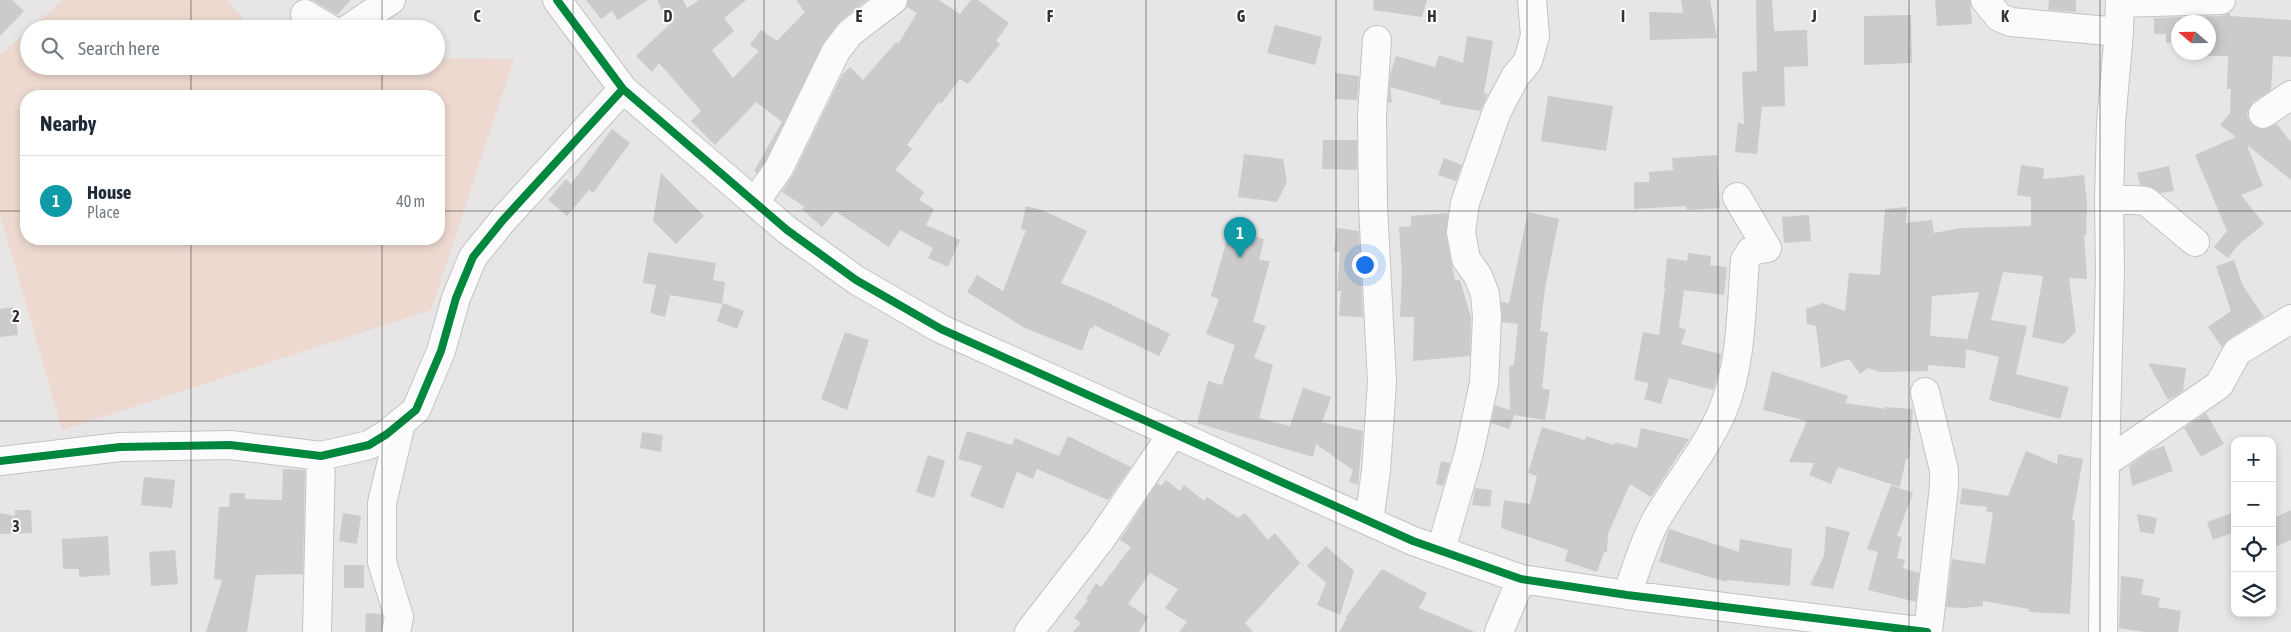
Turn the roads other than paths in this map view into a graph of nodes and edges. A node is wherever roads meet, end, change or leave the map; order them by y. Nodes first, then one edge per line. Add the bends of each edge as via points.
1 (391, 0) edge
2 (557, 0) edge
3 (892, 0) edge
4 (1532, 0) edge
5 (1985, 0) edge
6 (2221, 0) edge
7 (2120, 2) edge
8 (305, 14) dead end
9 (315, 20) edge
10 (361, 20) edge
11 (2119, 32) junction
12 (1377, 40) dead end
13 (623, 89) junction
14 (2291, 95) edge
15 (2263, 114) dead end
16 (1737, 197) dead end
17 (2109, 198) junction
18 (755, 202) junction
19 (2195, 242) dead end
20 (2291, 318) edge
21 (1925, 392) dead end
22 (401, 423) junction
23 (1172, 434) junction
24 (321, 456) junction
25 (0, 461) edge
26 (2105, 463) junction
27 (1368, 521) junction
28 (1441, 550) junction
29 (1521, 579) junction
30 (1627, 595) junction
31 (1760, 622) edge
32 (317, 632) edge
33 (396, 632) edge
34 (1029, 632) edge
35 (1499, 632) edge
36 (1928, 632) edge
37 (2103, 632) edge

1 - 10 street
2 - 13 street
3 - 18 street via 850,33 836,51 778,168
4 - 28 street via 1535,36 1528,61 1515,77 1497,111 1465,204 1462,232 1466,259 1485,294 1484,383 1469,453
5 - 11 street via 1999,17 2011,22
6 - 7 street
7 - 11 street
8 - 9 street
11 - 17 street via 2110,123
12 - 27 street via 1372,115 1373,205 1382,382 1376,471
13 - 18 street
13 - 22 street via 502,220 473,257 456,298 441,351 416,410
14 - 15 street
16 - 30 street via 1767,248 1751,251 1744,260 1738,353 1732,383 1709,437 1656,520
17 - 19 street via 2146,201
17 - 26 street
18 - 23 street via 787,230 856,280 941,329
20 - 26 street via 2237,352 2219,385
21 - 36 street via 1944,470
22 - 24 street via 368,445
22 - 33 street via 382,503 382,562 399,617
23 - 27 street
23 - 34 street via 1102,539
24 - 25 street via 230,445 120,447
24 - 32 street
26 - 37 street
27 - 28 street
28 - 29 street
29 - 30 street
29 - 35 street
30 - 31 street
31 - 36 street

